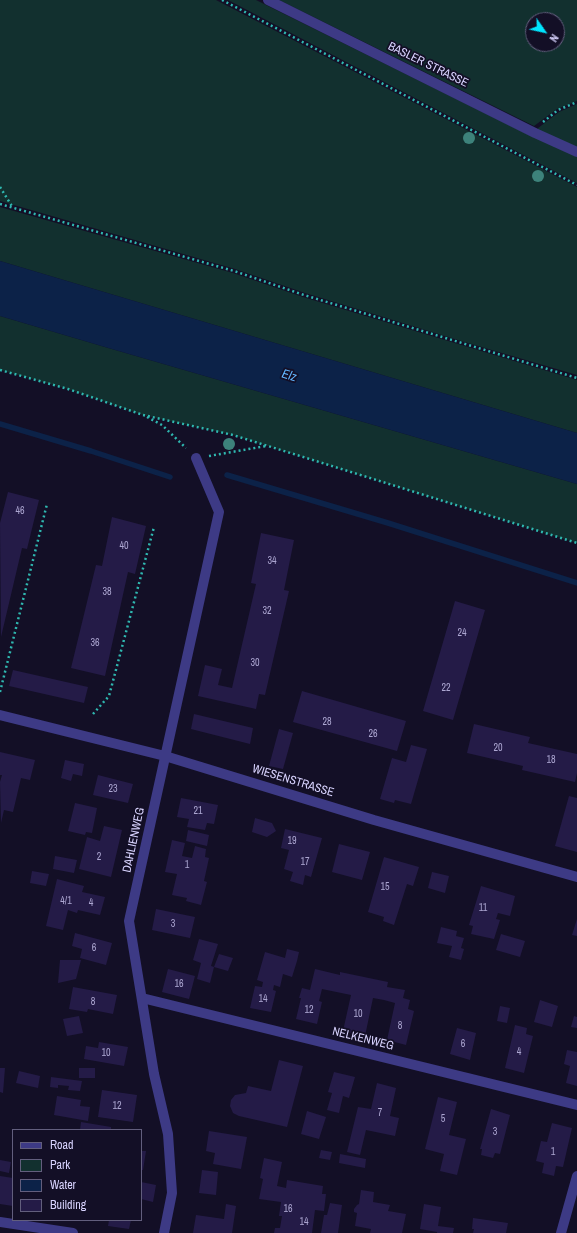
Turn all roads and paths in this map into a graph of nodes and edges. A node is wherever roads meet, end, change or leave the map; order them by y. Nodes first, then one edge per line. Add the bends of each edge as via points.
1 (222, 0) edge
2 (268, 0) edge
3 (577, 102) edge
4 (535, 133) junction
5 (577, 152) edge
6 (577, 185) edge
7 (0, 187) edge
8 (0, 204) edge
9 (13, 208) junction
10 (0, 370) edge
11 (577, 378) edge
12 (143, 415) junction
13 (266, 446) junction
14 (196, 458) junction
15 (47, 504) dead end
16 (154, 528) dead end
17 (577, 543) edge
18 (0, 692) edge
19 (93, 714) dead end
20 (0, 716) edge
21 (165, 756) junction
22 (577, 877) edge
23 (142, 998) junction
24 (577, 1105) edge
25 (577, 1176) edge
26 (0, 1222) edge
27 (73, 1233) edge
28 (164, 1233) edge
29 (561, 1233) edge

1 - 6 path
2 - 4 street, BASLER STRASSE
3 - 4 path via 558,110 541,124
4 - 5 street, BASLER STRASSE
7 - 9 path
8 - 9 path
9 - 11 path via 234,271 304,295
10 - 12 path via 68,389
12 - 13 path via 233,435
12 - 14 path via 162,425
13 - 14 path
13 - 17 path
14 - 21 street, DAHLIENWEG via 219,512
15 - 18 path
16 - 19 path via 109,696
20 - 21 street, WIESENSTRASSE
21 - 22 street, WIESENSTRASSE via 374,820
21 - 23 street, DAHLIENWEG via 129,921
23 - 24 street, NELKENWEG
23 - 28 street, DAHLIENWEG via 154,1074 168,1134 172,1193
25 - 29 street
26 - 27 street

